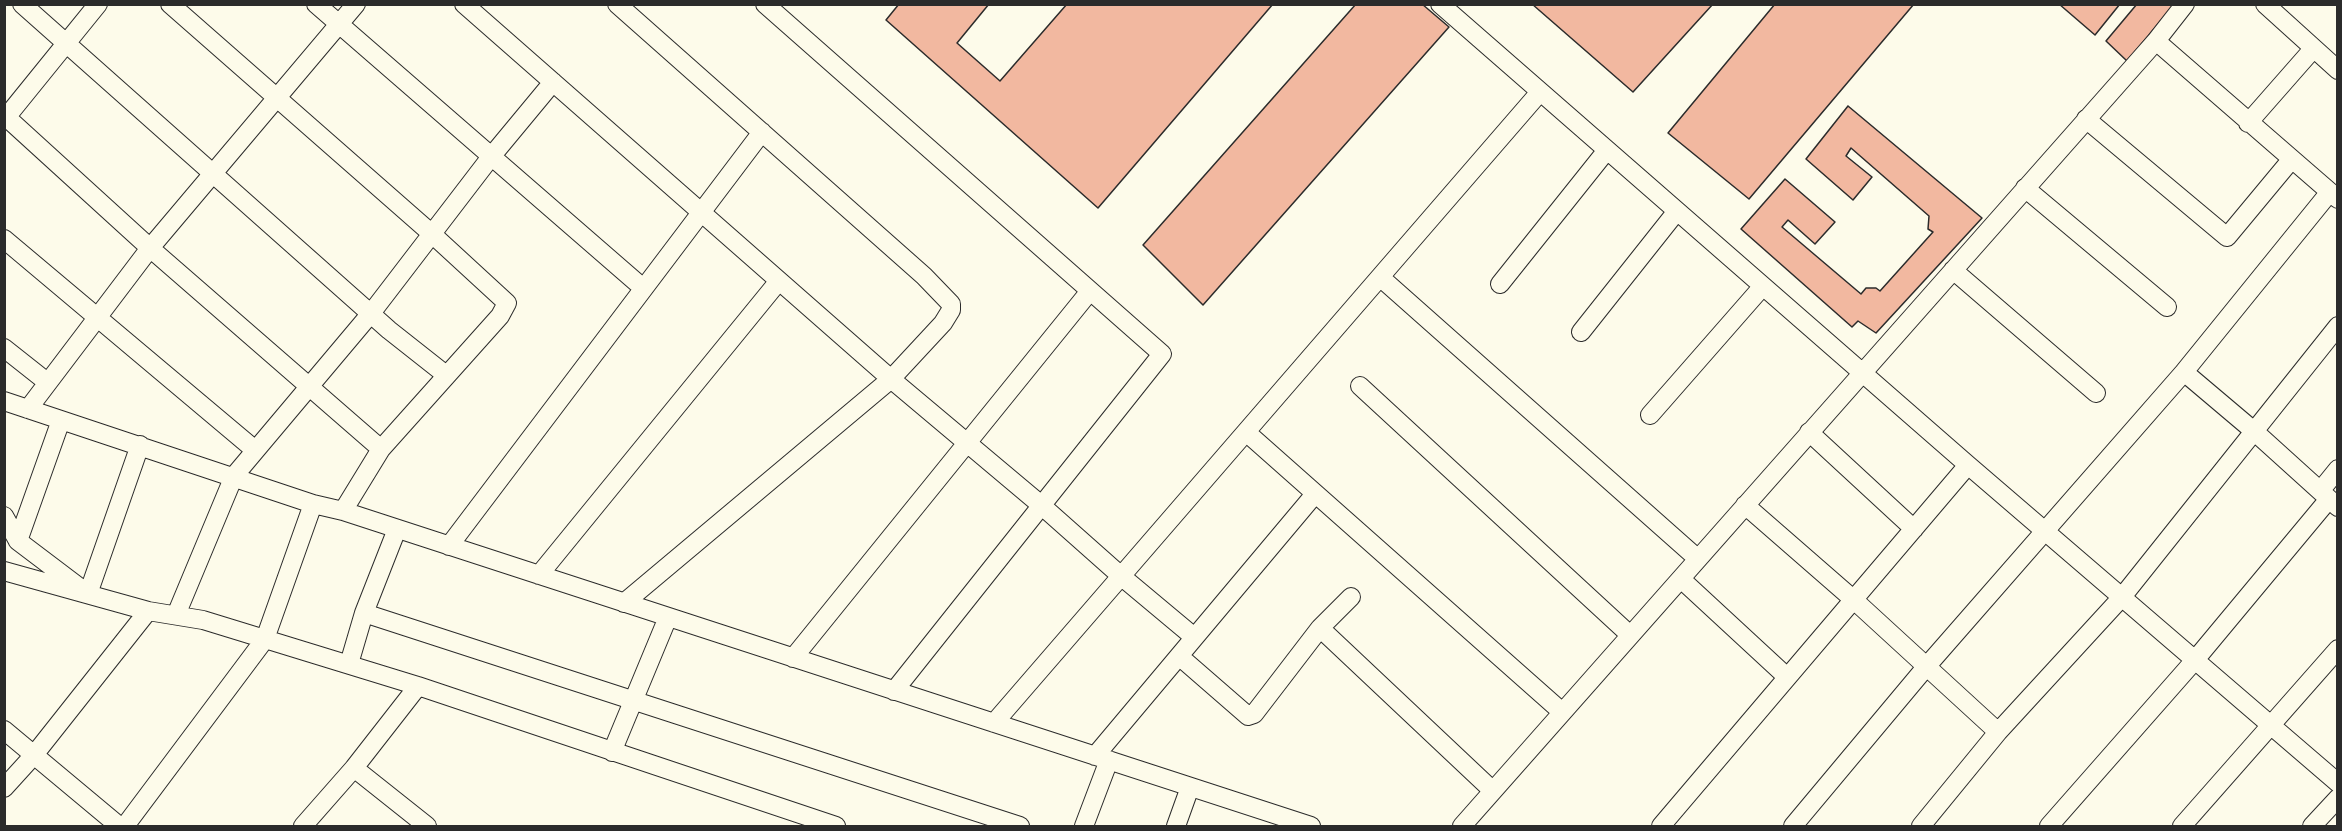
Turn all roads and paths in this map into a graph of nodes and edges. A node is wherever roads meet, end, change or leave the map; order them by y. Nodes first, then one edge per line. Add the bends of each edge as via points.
1 (22, 4) edge
2 (98, 4) edge
3 (170, 4) edge
4 (316, 4) edge
5 (356, 4) edge
6 (464, 4) edge
7 (617, 4) edge
8 (765, 4) edge
9 (1440, 4) edge
10 (2185, 4) edge
11 (2265, 4) edge
12 (339, 25) junction
13 (2156, 41) junction
14 (66, 44) junction
15 (2313, 50) junction
16 (2337, 70) edge
17 (554, 82) junction
18 (1540, 92) junction
19 (276, 99) junction
20 (5, 118) edge
21 (2086, 119) junction
22 (2248, 123) junction
23 (762, 132) junction
24 (1607, 150) junction
25 (490, 158) junction
26 (2291, 160) junction
27 (212, 174) junction
28 (2025, 188) junction
29 (2333, 196) edge
30 (1677, 211) junction
31 (700, 213) junction
32 (432, 234) junction
33 (4, 239) edge
34 (150, 248) junction
35 (1953, 270) junction
36 (1380, 277) junction
37 (778, 282) junction
38 (1500, 284) dead end
39 (1762, 286) junction
40 (643, 288) junction
41 (1090, 291) junction
42 (2167, 307) dead end
43 (372, 312) junction
44 (96, 317) junction
45 (2337, 326) edge
46 (1581, 332) dead end
47 (4, 348) edge
48 (1862, 372) junction
49 (2184, 372) junction
50 (446, 375) junction
51 (891, 379) junction
52 (47, 382) junction
53 (1360, 386) dead end
54 (309, 387) junction
55 (2096, 393) dead end
56 (4, 401) edge
57 (28, 409) junction
58 (1650, 415) dead end
59 (61, 420) junction
60 (1246, 432) junction
61 (1809, 432) junction
62 (2255, 432) junction
63 (967, 443) junction
64 (140, 445) junction
65 (381, 449) junction
66 (255, 450) junction
67 (1968, 465) junction
68 (2337, 469) edge
69 (234, 476) junction
70 (1315, 494) junction
71 (2329, 499) edge
72 (313, 504) junction
73 (1041, 505) junction
74 (1745, 505) junction
75 (343, 511) junction
76 (4, 516) edge
77 (398, 529) junction
78 (1914, 529) junction
79 (2044, 530) junction
80 (18, 541) junction
81 (449, 546) junction
82 (1698, 559) junction
83 (4, 571) edge
84 (539, 575) junction
85 (1121, 576) junction
86 (1681, 579) junction
87 (88, 594) junction
88 (1351, 597) dead end
89 (2122, 597) junction
90 (1854, 600) junction
91 (624, 603) junction
92 (148, 611) junction
93 (364, 613) junction
94 (176, 615) junction
95 (668, 617) junction
96 (1320, 628) junction
97 (1630, 635) junction
98 (1194, 637) junction
99 (265, 639) junction
100 (2337, 649) edge
101 (1179, 656) junction
102 (792, 658) junction
103 (2195, 660) junction
104 (349, 664) junction
105 (1926, 667) junction
106 (1787, 677) junction
107 (418, 686) junction
108 (894, 691) junction
109 (635, 699) junction
110 (1562, 712) junction
111 (994, 723) junction
112 (2271, 725) junction
113 (4, 730) edge
114 (1998, 732) junction
115 (612, 752) junction
116 (34, 755) junction
117 (1102, 758) junction
118 (354, 768) junction
119 (2337, 783) edge
120 (1190, 787) junction
121 (4, 788) edge
122 (1493, 791) junction
123 (2337, 798) edge
124 (1273, 821) edge
125 (119, 826) edge
126 (125, 826) edge
127 (303, 826) edge
128 (427, 826) edge
129 (836, 826) edge
130 (1020, 826) edge
131 (1084, 826) edge
132 (1176, 826) edge
133 (1311, 826) edge
134 (1461, 826) edge
135 (1661, 826) edge
136 (1793, 826) edge
137 (1921, 826) edge
138 (2049, 826) edge
139 (2182, 826) edge
140 (2312, 826) edge

1 - 14 street
2 - 14 street
3 - 19 street
4 - 12 street
5 - 12 street
6 - 17 street
7 - 23 street
8 - 41 street
9 - 18 street
10 - 13 street
11 - 15 street
12 - 19 street
12 - 25 street
13 - 21 street
13 - 22 street
14 - 20 street
14 - 27 street
15 - 16 street
15 - 22 street
17 - 25 street
17 - 31 street
18 - 24 street
18 - 36 street
19 - 27 street
19 - 32 street
20 - 34 street
21 - 26 street via 2227,237
21 - 28 street
22 - 26 street
23 - 31 street
23 - 51 street via 951,304 943,323
24 - 30 street
24 - 38 street
25 - 32 street
25 - 40 street
26 - 29 street
27 - 34 street
27 - 43 street
28 - 35 street
28 - 42 street
29 - 49 street
30 - 39 street
30 - 46 street
31 - 37 street
31 - 40 street
32 - 43 street
32 - 50 street via 507,303 500,316
33 - 44 street
34 - 44 street
34 - 54 street
35 - 48 street
35 - 55 street
36 - 60 street
36 - 82 street
37 - 51 street
37 - 84 street
39 - 48 street
39 - 58 street
40 - 81 street
41 - 63 street
41 - 73 street via 1162,354
43 - 50 street
43 - 54 street
44 - 52 street
44 - 66 street
45 - 62 street
47 - 52 street
48 - 61 street
48 - 67 street
49 - 62 street
49 - 79 street
50 - 65 street
51 - 63 street
51 - 91 street
52 - 57 street
53 - 97 street
54 - 65 street
54 - 66 street
56 - 57 street
57 - 59 street
59 - 64 street
59 - 80 street
60 - 70 street
60 - 85 street
61 - 74 street
61 - 78 street
62 - 71 street
62 - 89 street
63 - 73 street
63 - 102 street
64 - 69 street
64 - 87 street
65 - 75 street
66 - 69 street
67 - 78 street
67 - 79 street
68 - 71 street
69 - 72 street
69 - 94 street
70 - 98 street
70 - 110 street
71 - 103 street
72 - 75 street
72 - 99 street
73 - 85 street
73 - 108 street
74 - 82 street
74 - 90 street
75 - 77 street
76 - 80 street
77 - 81 street
77 - 93 street
78 - 90 street
79 - 89 street
79 - 105 street
80 - 87 street
81 - 84 street
82 - 86 street
83 - 87 street
84 - 91 street
85 - 98 street
85 - 111 street
86 - 97 street
86 - 106 street
87 - 92 street
88 - 96 street
89 - 103 street
89 - 114 street
90 - 105 street
90 - 106 street
91 - 95 street
92 - 94 street
92 - 116 street
93 - 104 street
93 - 109 street
94 - 99 street
95 - 102 street
95 - 109 street
96 - 101 street via 1254,714 1248,716
96 - 122 street
97 - 110 street
98 - 101 street
99 - 104 street
99 - 126 street
100 - 112 street
101 - 117 street
102 - 108 street
103 - 112 street
103 - 138 street
104 - 107 street
105 - 114 street
105 - 136 street
106 - 135 street
107 - 115 street
107 - 118 street
108 - 111 street
109 - 115 street
109 - 130 street
110 - 122 street
111 - 117 street
112 - 119 street
112 - 139 street
113 - 116 street
114 - 137 street
115 - 129 street
116 - 121 street
116 - 125 street
117 - 120 street
117 - 131 street
118 - 127 street
118 - 128 street
120 - 124 street
120 - 132 street
122 - 134 street
123 - 140 street
124 - 133 street

